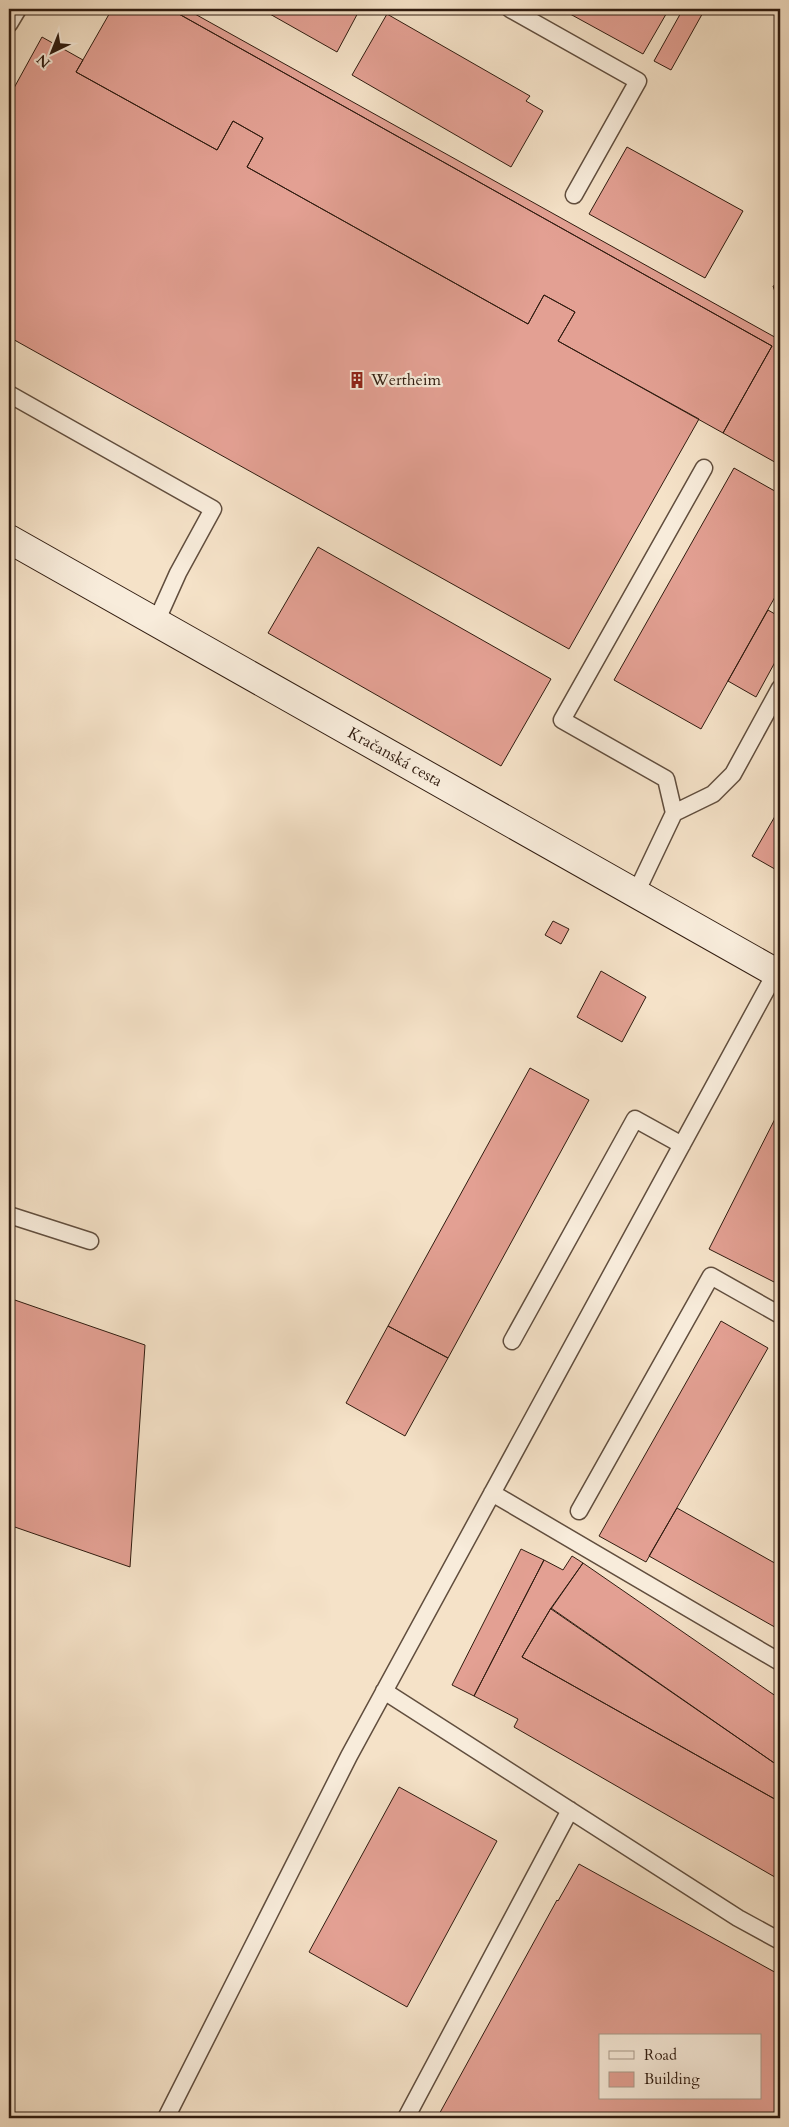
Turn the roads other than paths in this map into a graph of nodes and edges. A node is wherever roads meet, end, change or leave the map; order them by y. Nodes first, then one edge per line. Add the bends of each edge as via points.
1 (18, 9) edge
2 (510, 9) edge
3 (9, 24) edge
4 (574, 195) dead end
5 (9, 394) edge
6 (704, 468) dead end
7 (9, 539) edge
8 (156, 622) junction
9 (780, 688) edge
10 (674, 813) junction
11 (636, 893) junction
12 (778, 974) edge
13 (682, 1145) junction
14 (9, 1215) edge
15 (90, 1241) dead end
16 (780, 1315) edge
17 (512, 1341) dead end
18 (492, 1493) junction
19 (579, 1511) dead end
20 (780, 1662) edge
21 (384, 1691) junction
22 (570, 1810) junction
23 (780, 1941) edge
24 (166, 2118) edge
25 (406, 2118) edge

1 - 3 lane
2 - 4 lane via 638,81
5 - 8 lane via 213,509
6 - 10 lane via 562,720 666,779
7 - 8 street, Kračanská cesta
8 - 11 street, Kračanská cesta
9 - 10 lane via 733,774 713,794
10 - 11 lane
11 - 12 street, Kračanská cesta
12 - 13 lane
13 - 17 lane via 635,1119
13 - 18 lane
14 - 15 lane
16 - 19 lane via 711,1276
18 - 20 lane
18 - 21 lane
21 - 22 lane
21 - 24 lane
22 - 23 lane via 738,1918
22 - 25 lane

